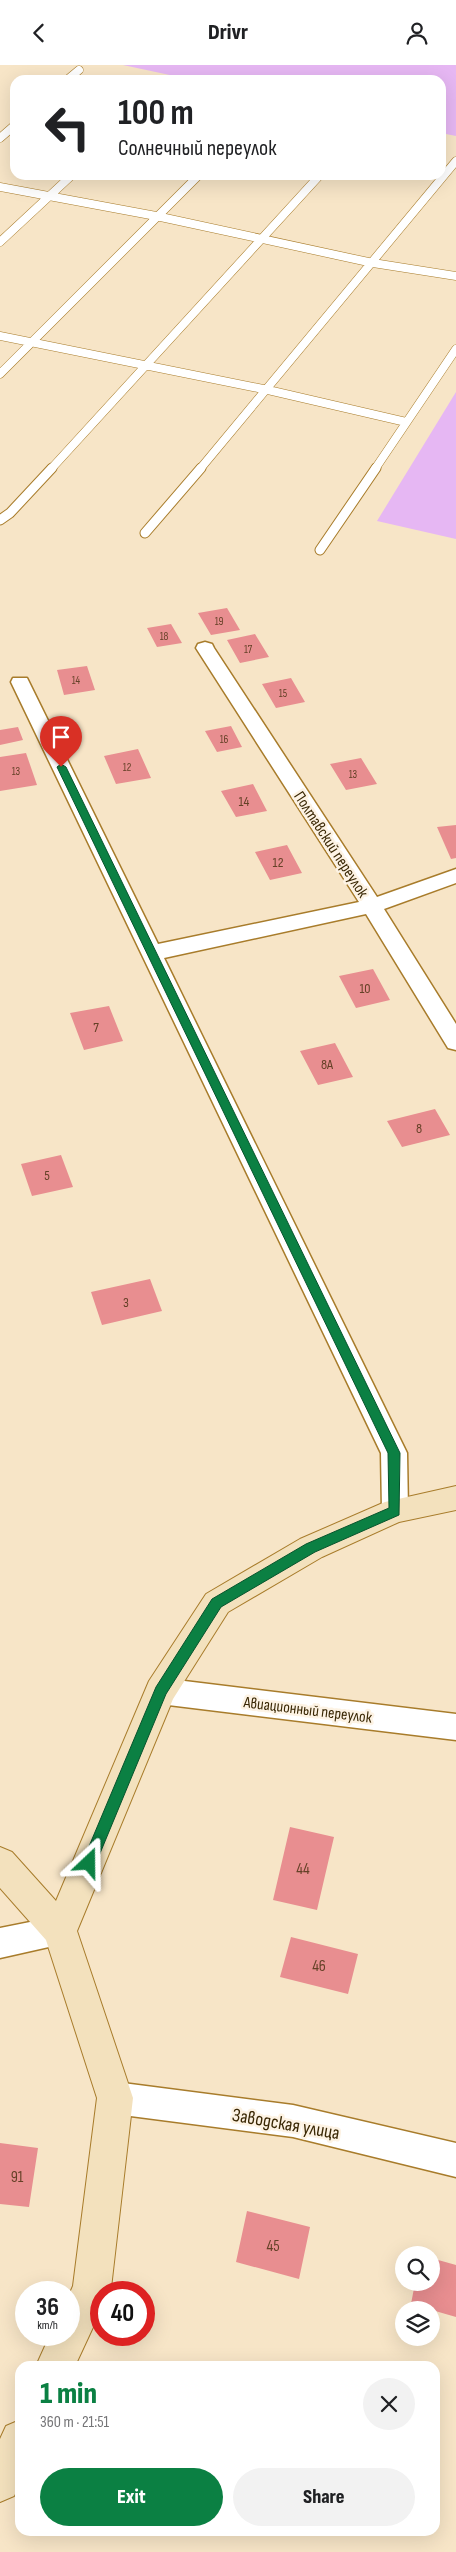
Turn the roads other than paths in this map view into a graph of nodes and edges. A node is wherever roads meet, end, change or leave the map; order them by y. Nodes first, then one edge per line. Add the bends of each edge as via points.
1 (79, 70) dead end
2 (73, 75) edge
3 (10, 129) edge
4 (0, 138) edge
5 (456, 161) edge
6 (446, 173) edge
7 (67, 180) edge
8 (194, 180) edge
9 (315, 180) edge
10 (441, 180) edge
11 (0, 187) edge
12 (49, 197) junction
13 (156, 216) junction
14 (260, 239) junction
15 (0, 242) edge
16 (373, 263) junction
17 (456, 276) edge
18 (0, 336) edge
19 (32, 342) junction
20 (456, 349) edge
21 (147, 365) junction
22 (0, 374) edge
23 (268, 389) junction
24 (406, 422) junction
25 (0, 520) edge
26 (145, 533) dead end
27 (320, 550) dead end
28 (205, 648) dead end
29 (20, 682) dead end
30 (456, 876) edge
31 (372, 906) junction
32 (152, 953) junction
33 (456, 1042) edge
34 (456, 1498) edge
35 (395, 1511) junction
36 (160, 1691) junction
37 (456, 1727) edge
38 (0, 1863) edge
39 (60, 1931) junction
40 (0, 1943) edge
41 (115, 2099) junction
42 (456, 2160) edge
43 (57, 2361) edge
44 (15, 2450) edge
45 (0, 2482) edge

1 - 2 lane
3 - 4 lane
5 - 6 lane
7 - 12 lane
8 - 13 lane
9 - 14 lane
10 - 16 lane
11 - 12 lane
12 - 13 lane
12 - 15 lane
13 - 14 lane
13 - 19 lane
14 - 16 lane
14 - 21 lane
16 - 17 lane
16 - 23 lane
18 - 19 lane
19 - 21 lane
19 - 22 lane
20 - 24 lane
21 - 23 lane
21 - 25 lane
23 - 24 lane
23 - 26 lane
24 - 27 lane
28 - 31 street, Полтавский переулок
29 - 32 street
30 - 31 street
31 - 32 street
31 - 33 street, Полтавский переулок
32 - 35 street via 394,1453
34 - 35 street
35 - 36 street via 311,1548 217,1603
36 - 37 street, Авиационный переулок
36 - 39 street
38 - 39 street
39 - 40 street
39 - 41 street
41 - 42 street, Заводская улица via 293,2121
41 - 43 street via 92,2287
44 - 45 street

